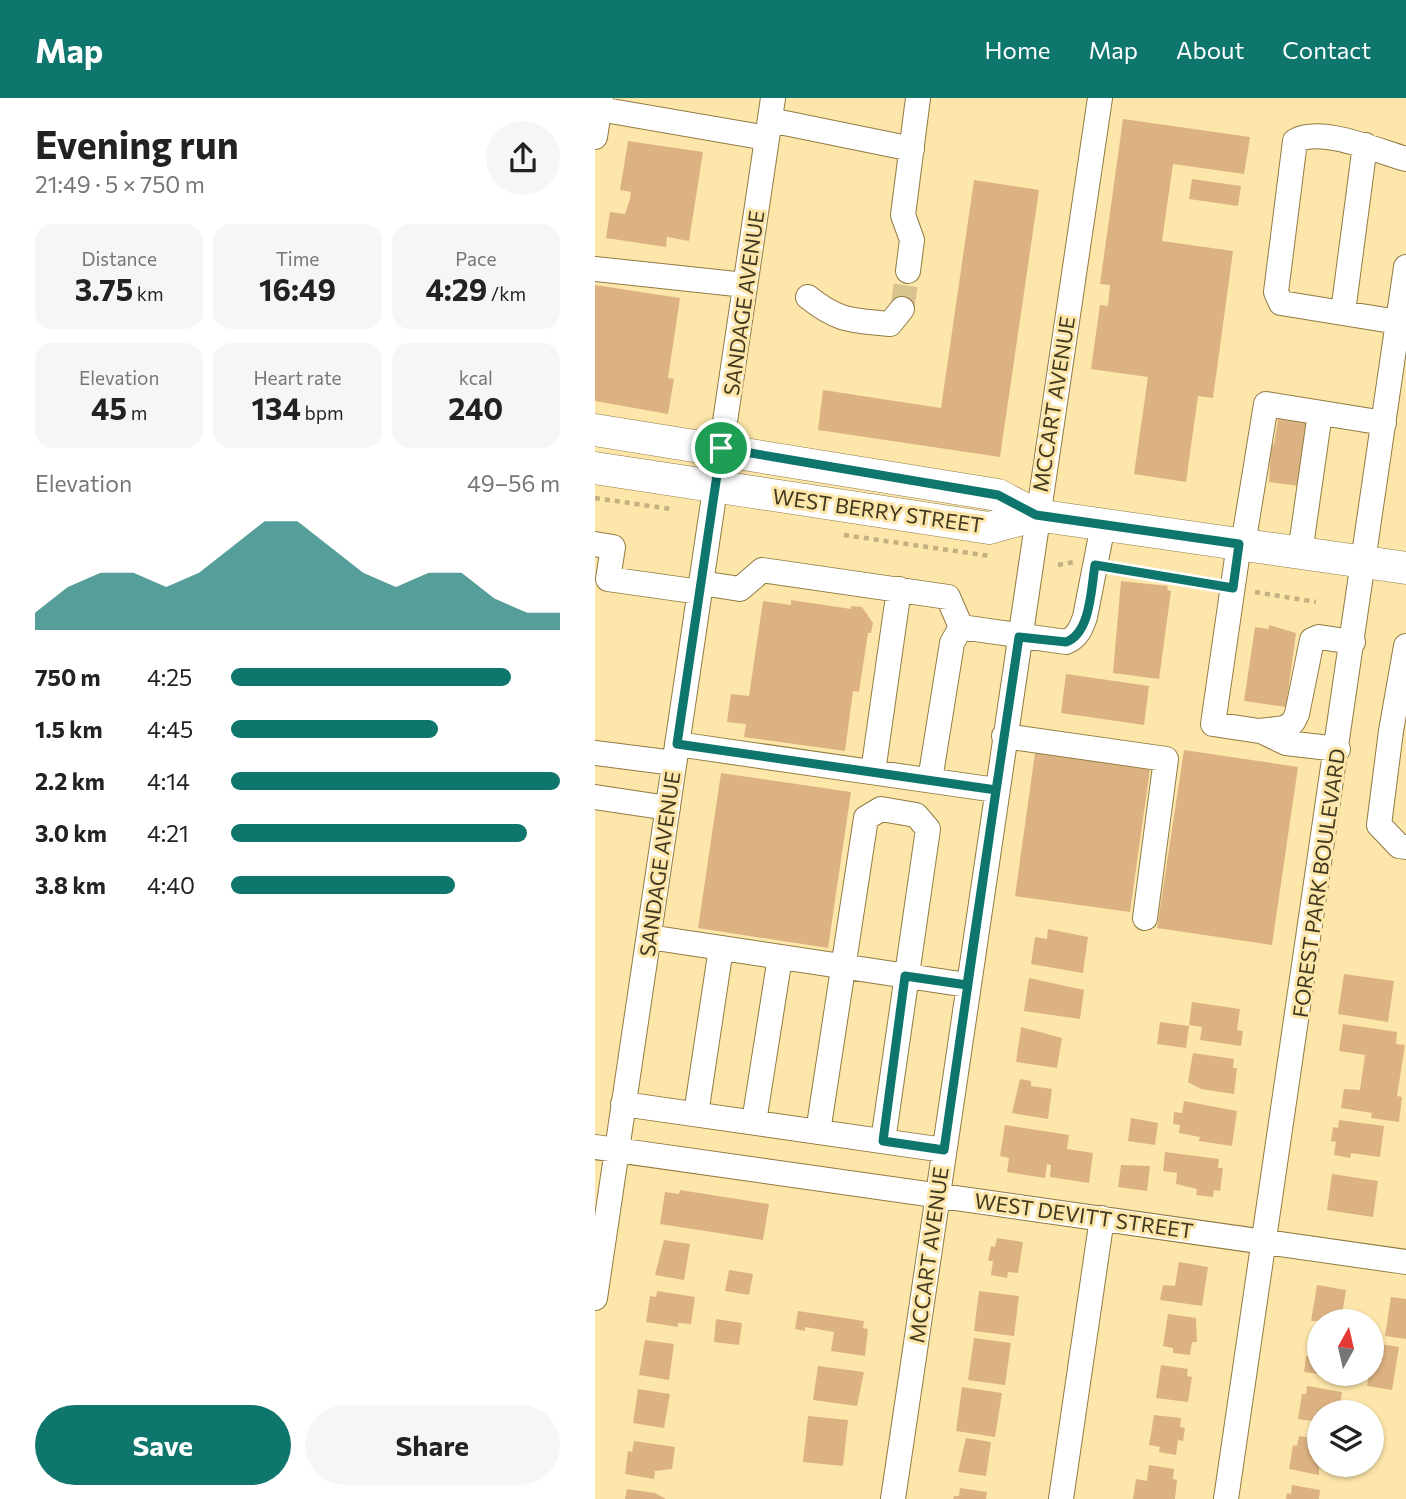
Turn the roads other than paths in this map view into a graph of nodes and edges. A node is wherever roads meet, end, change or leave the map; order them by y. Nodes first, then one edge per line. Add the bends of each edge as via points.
1 (918, 98) edge
2 (1100, 98) edge
3 (600, 104) edge
4 (770, 119) edge
5 (595, 137) edge
6 (1365, 145) junction
7 (912, 149) junction
8 (1406, 159) edge
9 (1406, 267) edge
10 (595, 269) edge
11 (908, 271) tunnel mouth
12 (745, 285) junction
13 (808, 297) dead end
14 (1402, 307) edge
15 (902, 309) dead end
16 (1343, 312) junction
17 (1320, 413) junction
18 (1384, 423) junction
19 (595, 429) edge
20 (721, 448) junction
21 (595, 468) edge
22 (716, 486) junction
23 (1036, 515) junction
24 (1103, 525) junction
25 (595, 544) edge
26 (1241, 545) junction
27 (1300, 553) junction
28 (1365, 562) junction
29 (1406, 568) edge
30 (701, 587) junction
31 (899, 589) junction
32 (961, 627) junction
33 (1019, 637) junction
34 (1353, 642) junction
35 (1406, 646) edge
36 (1259, 731) junction
37 (1391, 731) junction
38 (1004, 736) junction
39 (1338, 749) junction
40 (595, 752) edge
41 (676, 754) junction
42 (1406, 754) edge
43 (873, 772) junction
44 (930, 780) junction
45 (996, 790) junction
46 (595, 797) edge
47 (668, 808) junction
48 (1406, 846) edge
49 (1145, 918) dead end
50 (649, 937) junction
51 (721, 948) junction
52 (780, 957) junction
53 (845, 967) junction
54 (905, 976) junction
55 (967, 985) junction
56 (624, 1104) junction
57 (695, 1114) junction
58 (754, 1122) junction
59 (818, 1132) junction
60 (883, 1141) junction
61 (606, 1149) edge
62 (944, 1150) junction
63 (937, 1194) junction
64 (1102, 1218) junction
65 (1265, 1242) junction
66 (1406, 1262) edge
67 (595, 1298) edge
68 (893, 1499) edge
69 (1061, 1499) edge
70 (1226, 1499) edge

1 - 7 street
2 - 23 street, MCCART AVENUE
3 - 4 street
3 - 5 street
4 - 7 street
4 - 12 street, SANDAGE AVENUE
6 - 8 street
6 - 16 street
6 - 16 street via 1306,135 1295,141 1276,292 1281,303
7 - 11 street via 903,215 912,240
9 - 14 street, FOREST PARK BOULEVARD
10 - 12 street
12 - 20 street, SANDAGE AVENUE
13 - 15 street via 832,316 866,322 890,324
14 - 16 street
14 - 18 street, FOREST PARK BOULEVARD
17 - 18 street
17 - 26 street via 1266,404
17 - 27 street
18 - 28 street, FOREST PARK BOULEVARD
19 - 20 main road, WEST BERRY STREET
20 - 22 street, SANDAGE AVENUE
20 - 23 main road, WEST BERRY STREET via 998,495
21 - 22 main road, WEST BERRY STREET
22 - 23 main road, WEST BERRY STREET via 989,528
22 - 30 street, SANDAGE AVENUE
23 - 24 main road, WEST BERRY STREET
23 - 33 street, MCCART AVENUE
24 - 26 main road, WEST BERRY STREET
24 - 33 street via 1081,631 1066,642
25 - 30 street via 613,547 608,579
26 - 27 main road, WEST BERRY STREET
26 - 36 street via 1213,724
27 - 28 main road, WEST BERRY STREET
28 - 29 main road, WEST BERRY STREET
28 - 34 street, FOREST PARK BOULEVARD
30 - 31 street via 740,589 762,570
30 - 41 street, SANDAGE AVENUE
31 - 32 street via 948,597
31 - 43 street
32 - 33 street
32 - 44 street via 952,643
33 - 38 street, MCCART AVENUE
34 - 36 street via 1312,640 1297,715 1285,727
34 - 39 street, FOREST PARK BOULEVARD
35 - 37 street
36 - 39 street via 1286,743
37 - 42 street
37 - 48 street via 1379,825 1399,846
38 - 45 street, MCCART AVENUE
38 - 49 street via 1166,759
39 - 65 street, FOREST PARK BOULEVARD
40 - 41 street
41 - 43 street
41 - 47 street, SANDAGE AVENUE
43 - 44 street
44 - 45 street
45 - 55 street, MCCART AVENUE
46 - 47 street
47 - 50 street, SANDAGE AVENUE
50 - 51 street
50 - 56 street, SANDAGE AVENUE
51 - 52 street
51 - 57 street
52 - 53 street
52 - 58 street
53 - 54 street
53 - 54 street via 866,818 881,809 916,815 927,829
53 - 59 street
54 - 55 street
54 - 60 street
55 - 62 street, MCCART AVENUE
56 - 57 street
56 - 61 street, SANDAGE AVENUE
57 - 58 street
58 - 59 street
59 - 60 street
60 - 62 street
61 - 63 street, WEST DEVITT STREET
61 - 67 street, SANDAGE AVENUE
62 - 63 street, MCCART AVENUE
63 - 64 street, WEST DEVITT STREET
63 - 68 street, MCCART AVENUE
64 - 65 street, WEST DEVITT STREET
64 - 69 street
65 - 66 street, WEST DEVITT STREET
65 - 70 street, FOREST PARK BOULEVARD

